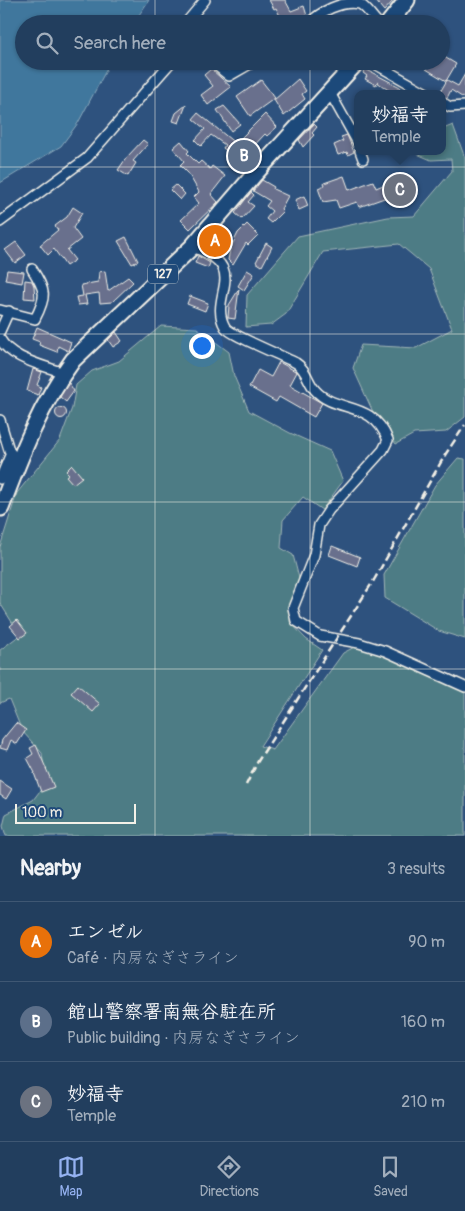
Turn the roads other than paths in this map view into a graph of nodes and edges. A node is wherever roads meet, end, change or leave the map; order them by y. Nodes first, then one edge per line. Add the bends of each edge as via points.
1 (205, 0) edge
2 (407, 0) edge
3 (192, 15) edge
4 (319, 15) edge
5 (370, 15) edge
6 (395, 15) edge
7 (164, 70) edge
8 (222, 70) edge
9 (239, 70) edge
10 (350, 70) edge
11 (386, 70) edge
12 (421, 90) edge
13 (330, 93) junction
14 (446, 104) edge
15 (465, 106) edge
16 (354, 136) edge
17 (0, 222) edge
18 (192, 247) junction
19 (32, 269) dead end
20 (4, 310) edge
21 (0, 331) edge
22 (0, 340) edge
23 (63, 374) junction
24 (0, 420) edge
25 (14, 459) junction
26 (0, 479) edge
27 (1, 508) edge
28 (465, 687) edge

1 - 3 street
2 - 6 highway
4 - 5 street via 331,5 349,2 359,3
7 - 17 street via 87,158
8 - 9 street via 229,76
10 - 13 highway, 127
11 - 12 street
13 - 16 street
13 - 18 highway, 127
14 - 15 street
18 - 23 highway, 127 via 89,343
18 - 28 street via 214,257 222,267 227,281 222,294 221,316 232,335 298,364 315,391 330,400 362,410 384,431 388,440 319,526 314,555 293,608 296,621 320,636 386,651
19 - 20 street via 43,287 44,301 35,319
20 - 21 street
22 - 23 street via 16,354
23 - 25 highway, 127
24 - 25 street
25 - 26 street
25 - 27 highway, 127

